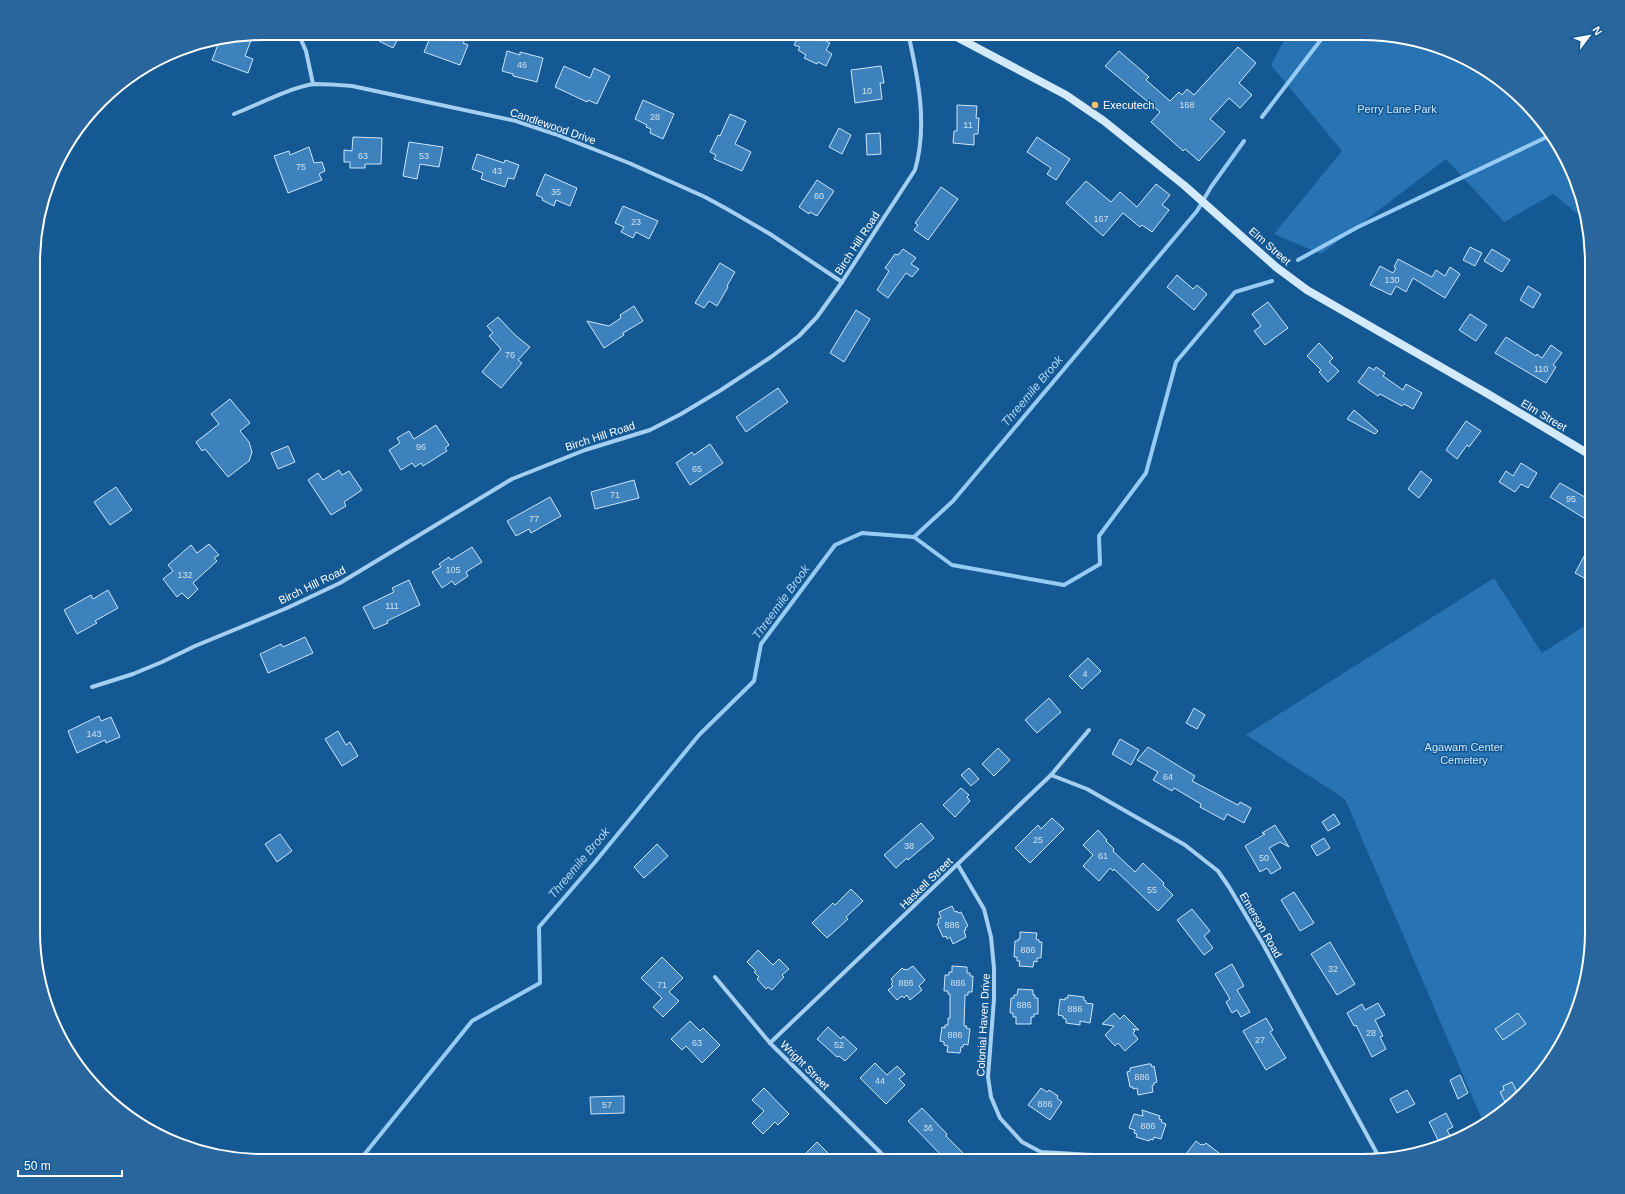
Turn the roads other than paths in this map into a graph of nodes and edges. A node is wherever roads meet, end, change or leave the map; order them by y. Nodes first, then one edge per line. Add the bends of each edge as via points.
1 (301, 40) edge
2 (910, 40) edge
3 (962, 40) edge
4 (313, 84) junction
5 (234, 114) dead end
6 (842, 282) junction
7 (1585, 452) edge
8 (92, 687) dead end
9 (1089, 730) dead end
10 (1051, 775) junction
11 (958, 865) junction
12 (715, 977) dead end
13 (770, 1043) junction
14 (882, 1154) edge
15 (1076, 1154) edge
16 (1377, 1154) edge

1 - 4 street
2 - 6 street, Birch Hill Road via 920,95 922,126 915,170
3 - 7 street, Elm Street via 1066,95 1104,121 1198,197 1276,267 1307,290
4 - 5 street, Candlewood Drive
4 - 6 street, Candlewood Drive via 352,86 516,121 555,134 705,197 760,227
6 - 8 street, Birch Hill Road via 817,317 799,336 681,414 650,430 585,450 512,479 340,583 162,662
9 - 10 street, Haskell Street
10 - 11 street, Haskell Street
10 - 16 street, Emerson Road via 1087,789 1185,845 1218,871 1263,944
11 - 13 street, Haskell Street
11 - 15 street, Colonial Haven Drive via 984,909 991,937 994,968 988,1077 991,1097 1000,1118 1022,1142 1041,1152
12 - 13 street, Wright Street
13 - 14 street, Wright Street

